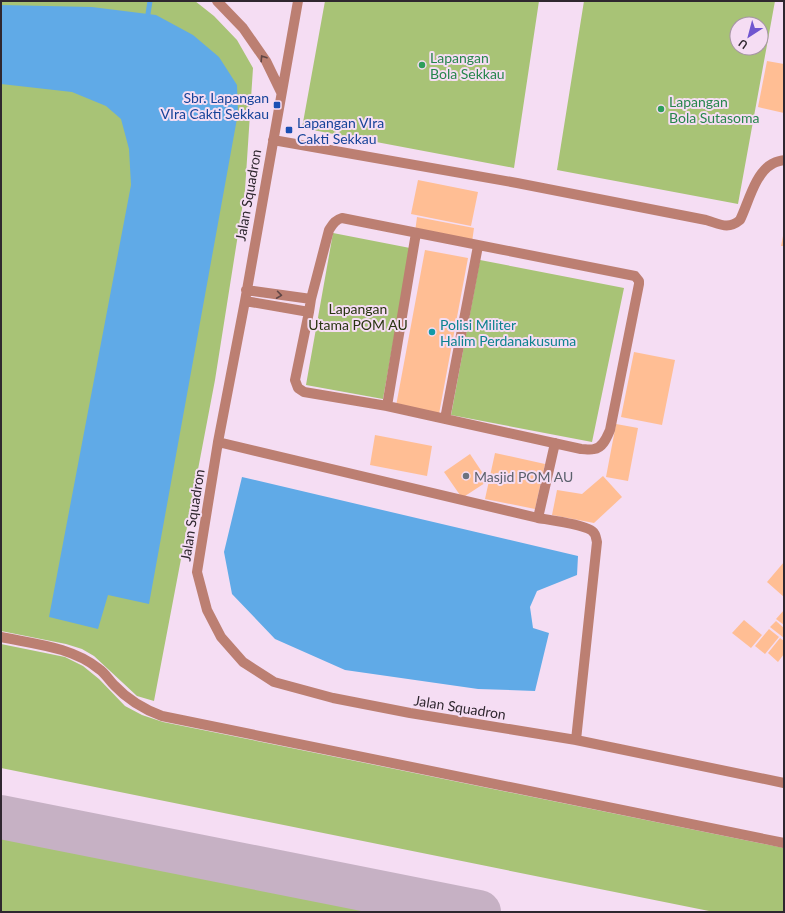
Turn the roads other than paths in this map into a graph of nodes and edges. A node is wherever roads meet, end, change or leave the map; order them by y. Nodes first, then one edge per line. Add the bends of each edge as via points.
1 (217, 1) edge
2 (298, 1) edge
3 (281, 92) junction
4 (272, 140) junction
5 (784, 160) edge
6 (416, 233) junction
7 (478, 246) junction
8 (246, 290) junction
9 (311, 299) junction
10 (245, 301) junction
11 (309, 312) junction
12 (387, 406) junction
13 (445, 419) junction
14 (218, 442) junction
15 (555, 443) junction
16 (538, 518) junction
17 (1, 637) edge
18 (576, 740) junction
19 (784, 782) edge
20 (784, 843) edge

3 -> 1 lane via 266,61 243,28
2 - 3 lane, Jalan Squadron
3 - 4 lane, Jalan Squadron
4 - 5 lane via 517,183 731,226 740,220 763,172 771,164
4 - 8 lane, Jalan Squadron
6 - 7 lane
6 - 9 lane via 342,218 337,220 329,230
6 - 12 lane
7 - 13 lane
7 - 15 lane via 632,275 639,280 606,440 594,450
8 -> 9 lane
8 - 10 lane, Jalan Squadron
9 - 11 lane
10 - 11 lane
10 - 14 lane, Jalan Squadron
11 - 12 lane via 295,380 298,388 304,392
12 - 13 lane
13 - 15 lane
14 - 16 lane
14 - 18 lane, Jalan Squadron via 197,572 207,610 221,637 243,662 274,682 333,698
15 - 16 lane
16 - 18 lane via 584,527 596,535
17 - 20 lane via 62,650 82,658 100,669 114,686 134,703 162,716
18 - 19 lane, Jalan Squadron

